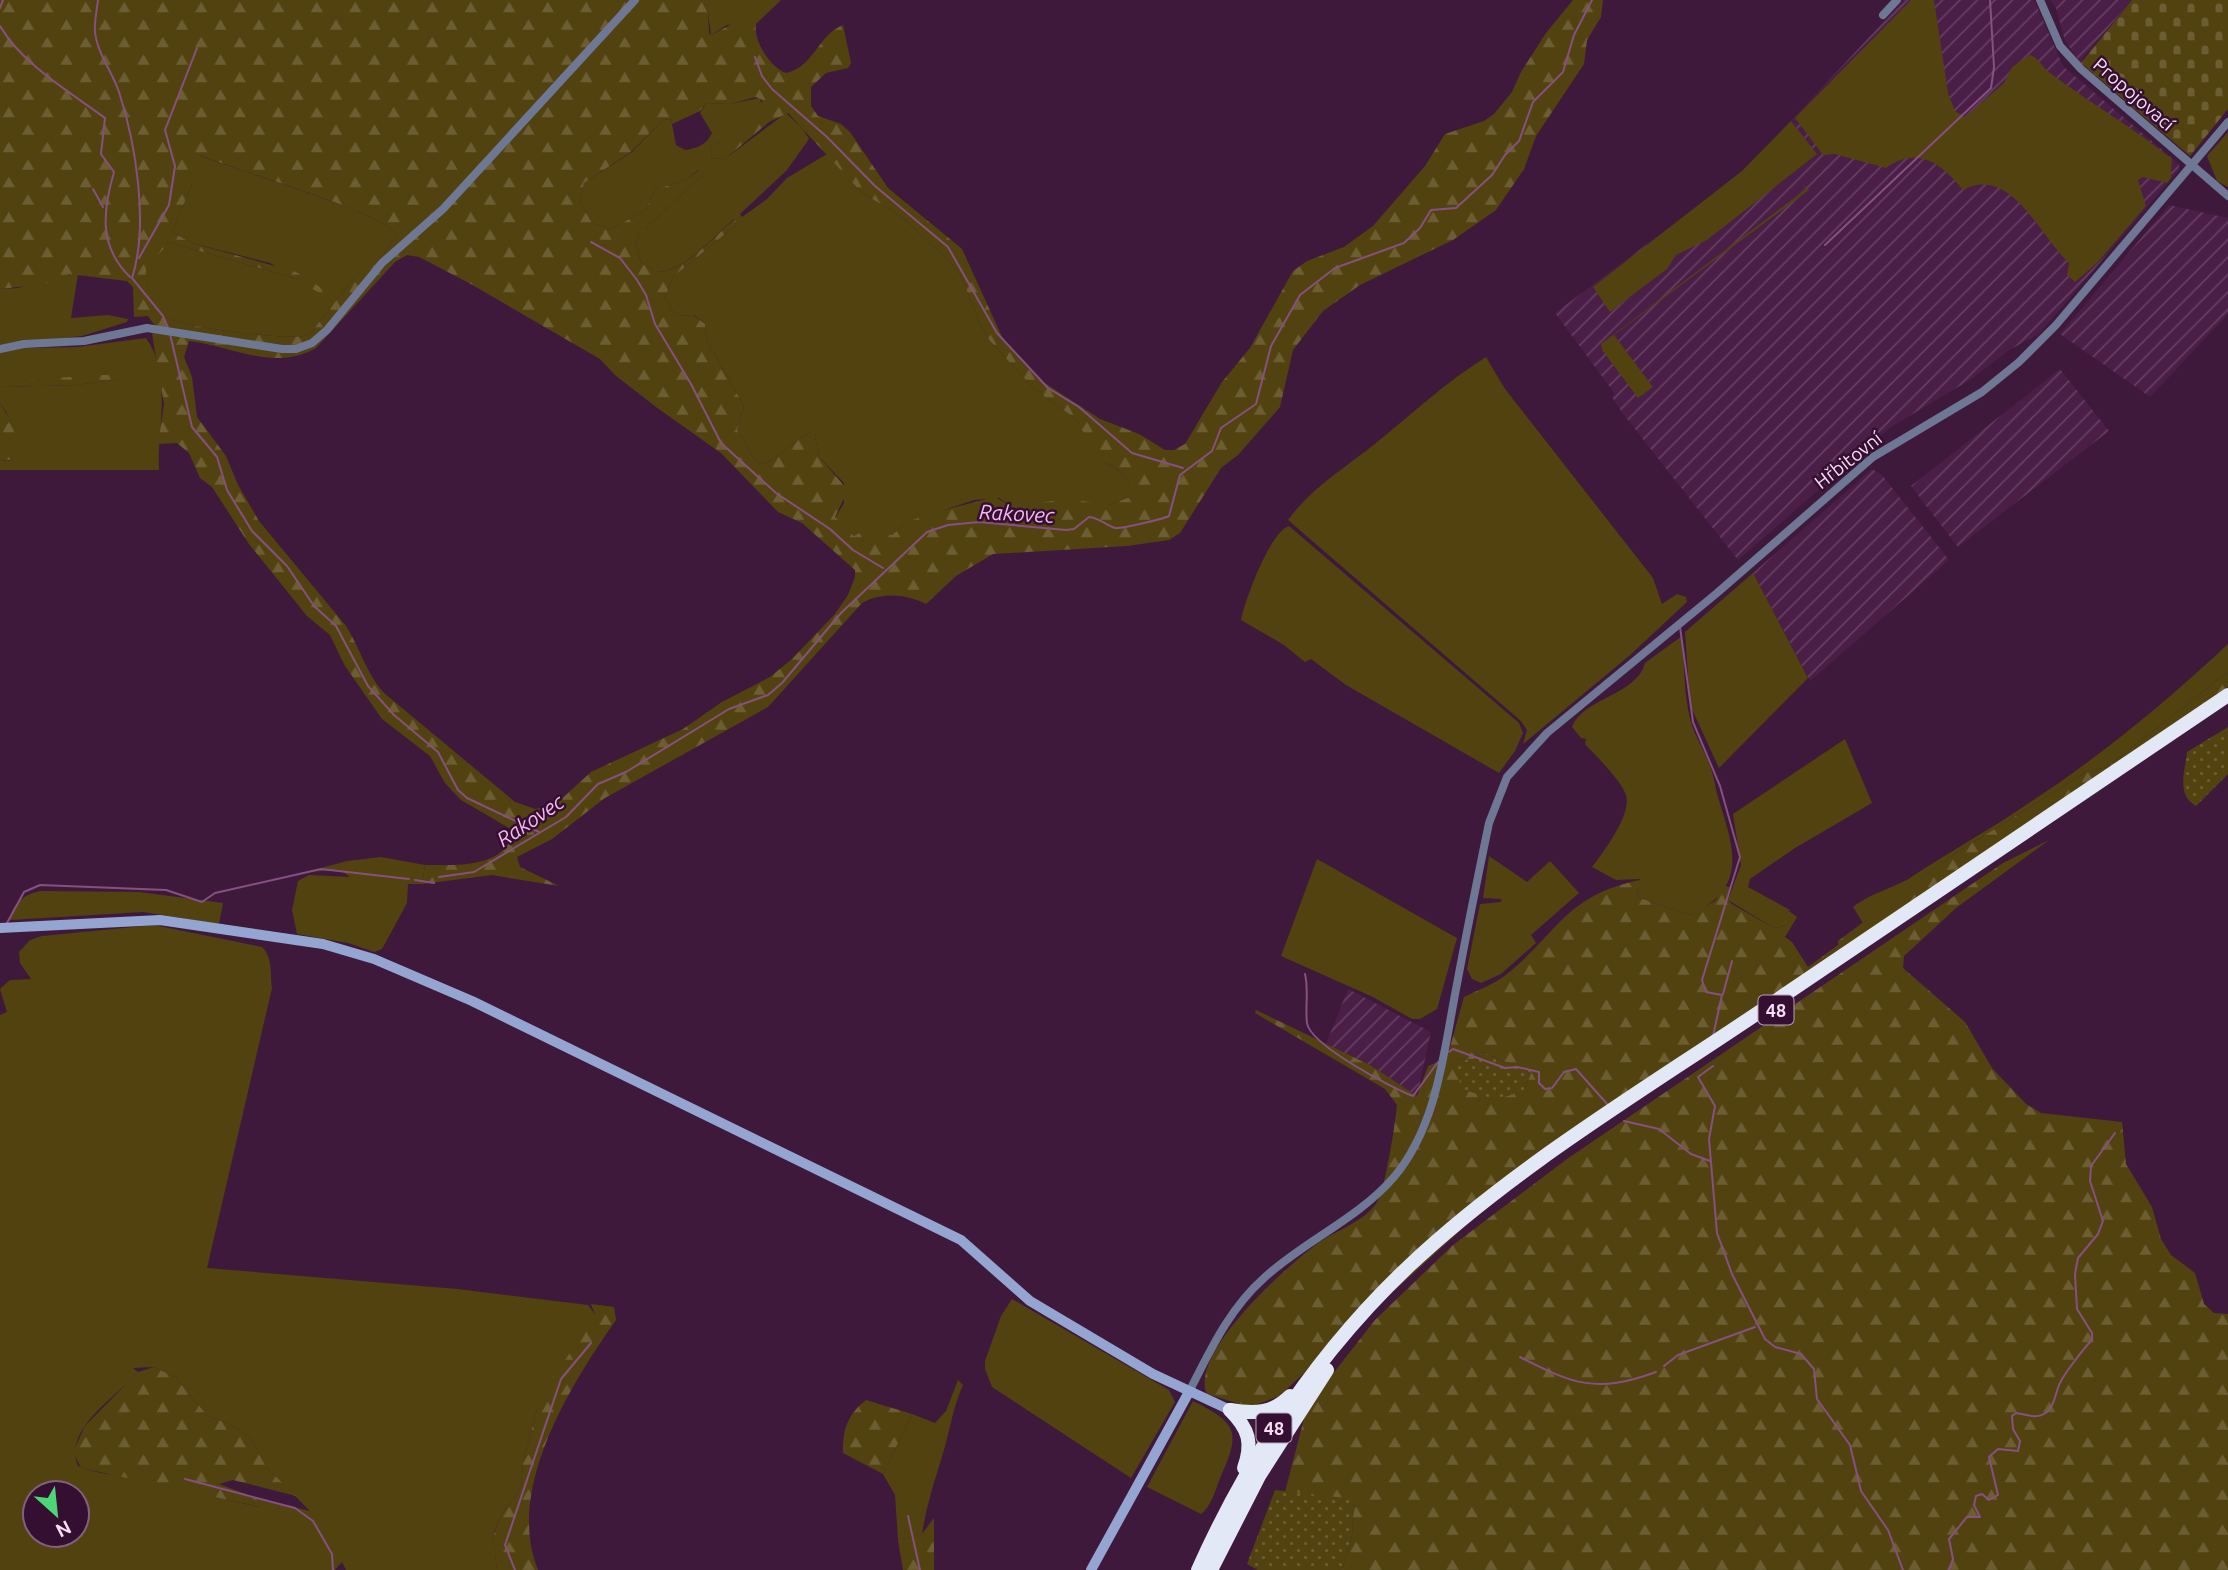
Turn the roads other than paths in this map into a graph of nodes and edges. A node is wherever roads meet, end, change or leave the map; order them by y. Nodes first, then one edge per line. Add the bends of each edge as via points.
1 (635, 0) edge
2 (1897, 0) edge
3 (2040, 0) edge
4 (1883, 15) dead end
5 (2228, 122) edge
6 (2191, 165) junction
7 (2228, 196) edge
8 (0, 349) edge
9 (2228, 695) edge
10 (2228, 703) edge
11 (0, 928) edge
12 (1315, 1370) junction
13 (1189, 1392) junction
14 (1230, 1410) junction
15 (1238, 1489) junction
16 (1091, 1570) edge
17 (1198, 1570) edge
18 (1211, 1570) edge

1 - 8 street via 443,209 382,263 312,343 282,349 147,328 84,341
2 - 4 street
3 - 6 street, Propojovací via 2060,46 2081,69
5 - 6 street, Hřbitovní
6 - 7 street, Propojovací
6 - 13 street, Hřbitovní via 2020,362 1982,392 1873,457 1548,733 1507,777 1489,822 1441,1065 1419,1139 1393,1178 1373,1197 1252,1289 1224,1326
9 - 12 highway, 48 via 1502,1189 1408,1267
10 - 18 highway, 48 via 1563,1154 1449,1240 1370,1315 1328,1367 1259,1476
11 - 13 main road via 160,920 323,944 374,959 472,1001 961,1240 1030,1301
12 - 14 highway, 48 via 1277,1407 1254,1413
12 - 15 highway, 48
13 - 14 main road
13 - 16 main road
14 - 15 highway, 48 via 1245,1427 1249,1440
15 - 17 highway, 48

